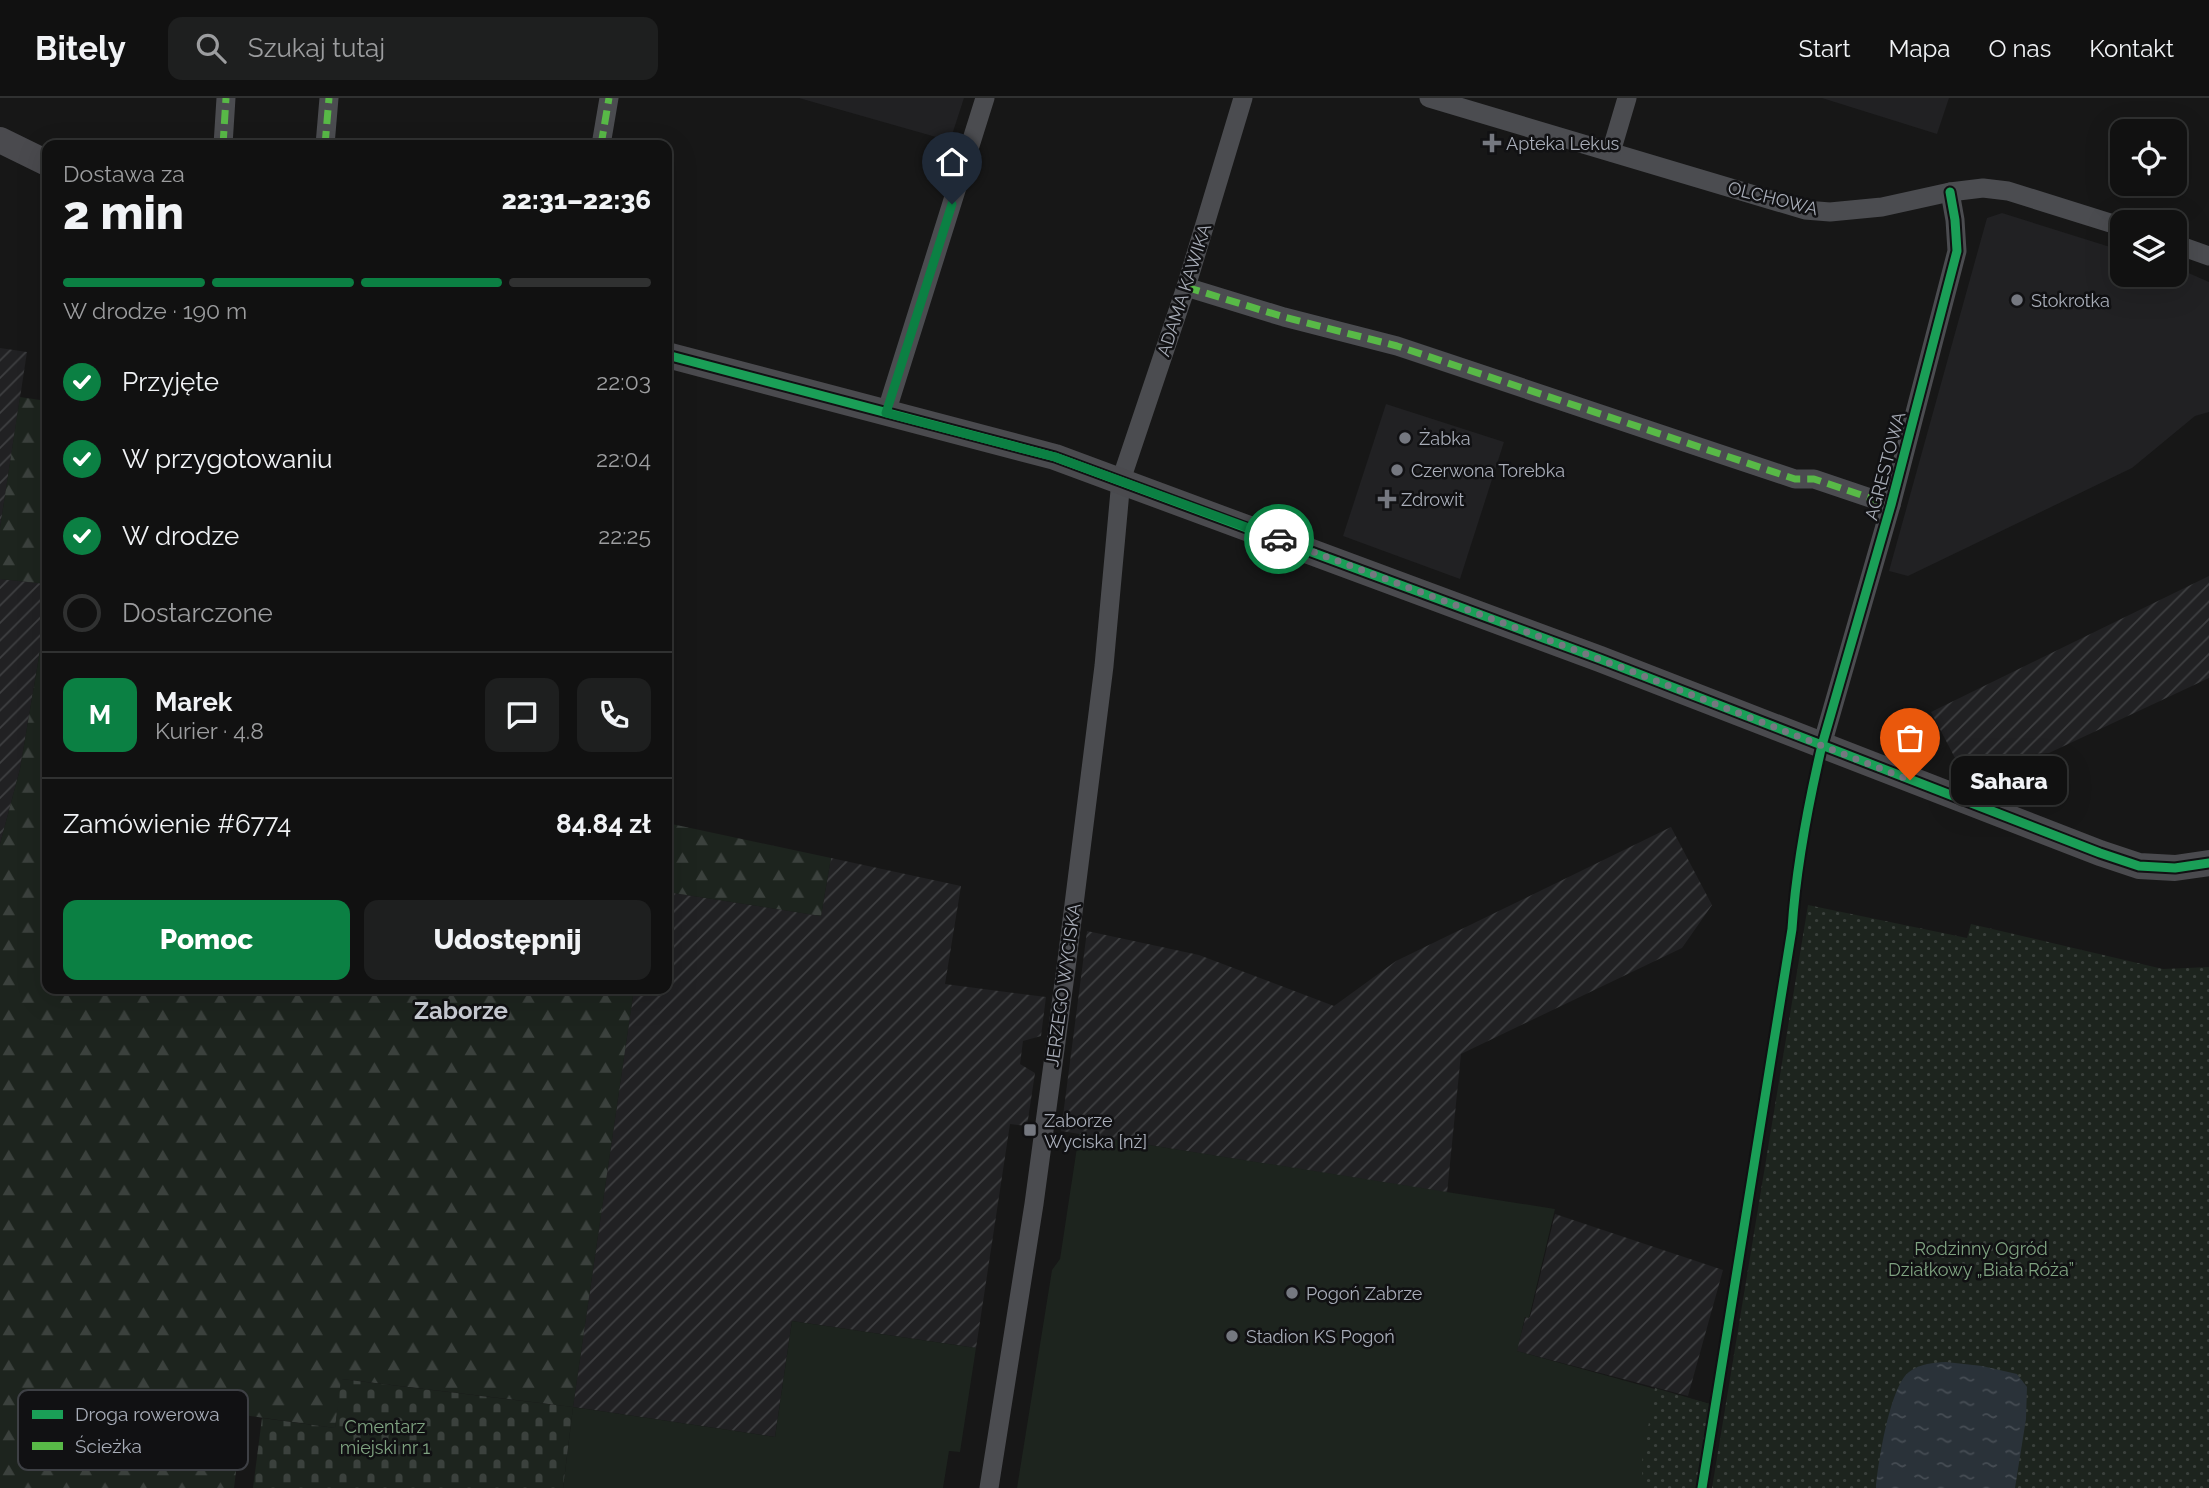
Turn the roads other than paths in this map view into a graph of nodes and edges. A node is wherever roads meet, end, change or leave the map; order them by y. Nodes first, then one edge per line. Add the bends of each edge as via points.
1 (226, 98) edge
2 (329, 98) edge
3 (609, 98) edge
4 (985, 98) edge
5 (1243, 98) edge
6 (1429, 98) edge
7 (1627, 98) edge
8 (0, 140) edge
9 (223, 140) edge
10 (325, 140) edge
11 (602, 140) edge
12 (1611, 152) junction
13 (42, 161) edge
14 (1950, 192) junction
15 (2110, 223) edge
16 (2187, 248) edge
17 (2209, 256) edge
18 (1186, 287) junction
19 (672, 356) edge
20 (886, 413) junction
21 (1121, 481) junction
22 (1891, 505) junction
23 (1822, 745) junction
24 (2209, 863) edge
25 (989, 1488) edge

1 - 9 street
2 - 10 street
3 - 11 street
4 - 20 street
5 - 18 street, ADAMA KAWIKA
6 - 12 street, OLCHOWA
7 - 12 street
8 - 13 street
12 - 14 street, OLCHOWA via 1805,210 1882,207
14 - 15 street, OLCHOWA via 2008,191
14 - 22 street, AGRESTOWA via 1957,251
16 - 17 street
18 - 21 street, ADAMA KAWIKA
18 - 22 street via 1397,346 1795,479 1814,479
19 - 20 street
20 - 21 street via 1048,454
21 - 23 street
21 - 25 street, JERZEGO WYCISKA via 1104,666 1066,968
22 - 23 street, AGRESTOWA
23 - 24 street via 2139,866 2175,868

